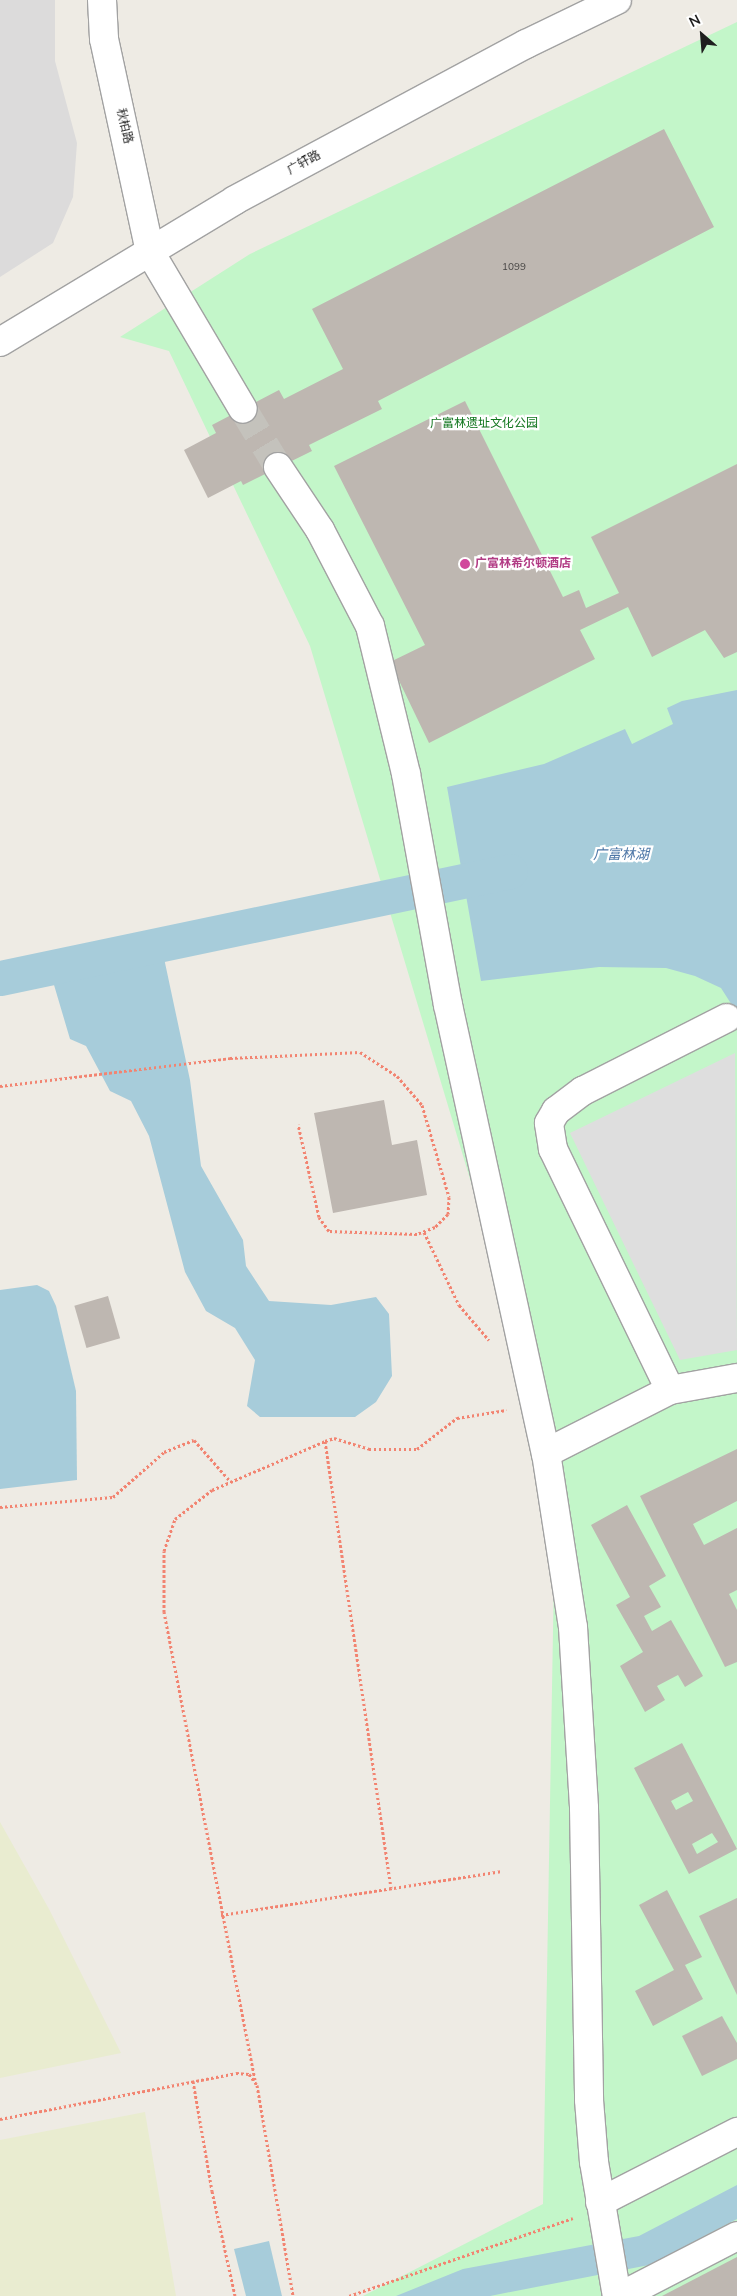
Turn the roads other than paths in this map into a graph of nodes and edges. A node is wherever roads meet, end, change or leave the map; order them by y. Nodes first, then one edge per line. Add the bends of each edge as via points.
1 (102, 0) edge
2 (617, 0) edge
3 (150, 252) junction
4 (0, 342) edge
5 (243, 409) tunnel mouth
6 (278, 468) tunnel mouth
7 (727, 1018) dead end
8 (737, 1378) edge
9 (670, 1390) junction
10 (546, 1453) junction
11 (737, 2132) edge
12 (600, 2202) junction
13 (737, 2236) edge
14 (618, 2292) edge

1 - 3 street, 秋柏路 via 104,39
2 - 3 street, 广轩路 via 235,200
3 - 4 street, 广轩路
3 - 5 street, 秋柏路
6 - 10 street via 320,530 366,615 406,774 448,1005
7 - 9 street via 583,1091 556,1111 549,1123 553,1149
8 - 9 street
9 - 10 street
10 - 12 street via 573,1627 584,1808 589,2100
11 - 12 street
12 - 14 street
13 - 14 street

